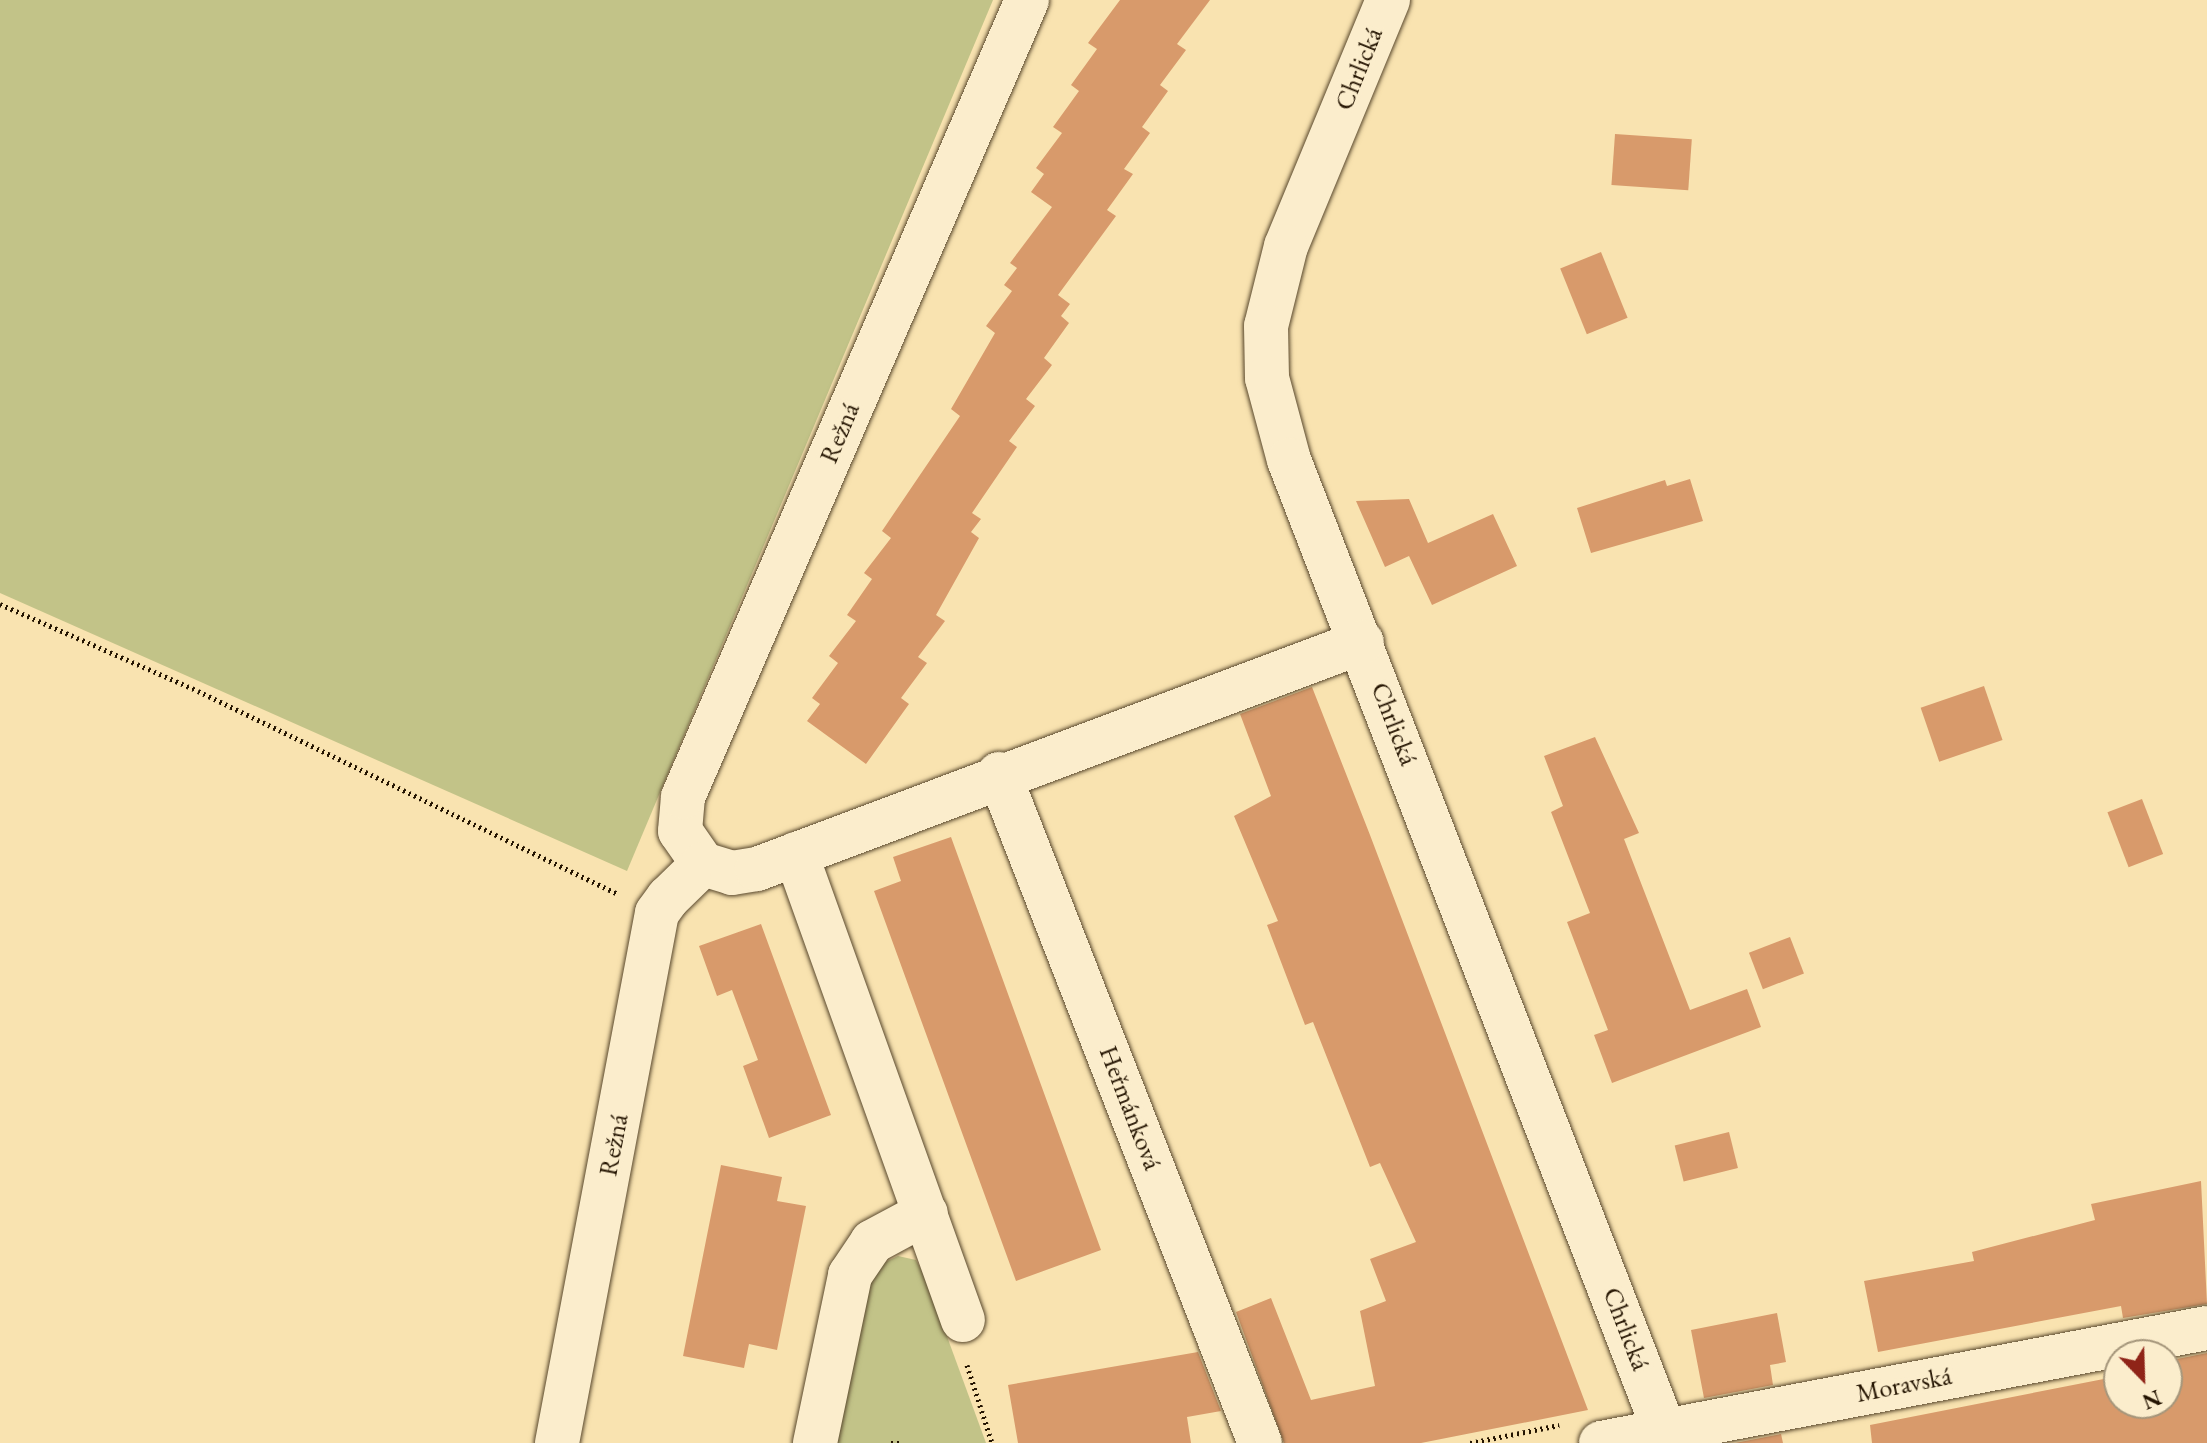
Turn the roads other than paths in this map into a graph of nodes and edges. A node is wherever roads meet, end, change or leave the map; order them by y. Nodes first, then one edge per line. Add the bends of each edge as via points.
1 (1027, 0) edge
2 (1388, 0) edge
3 (1362, 642) junction
4 (999, 774) junction
5 (796, 854) junction
6 (703, 864) junction
7 (926, 1213) junction
8 (963, 1320) road end
9 (2207, 1328) edge
10 (1667, 1436) edge
11 (557, 1443) edge
12 (815, 1443) edge
13 (1260, 1443) edge
14 (1601, 1443) edge

1 - 6 street, Režná via 683,797 680,831
2 - 3 street, Chrlická via 1286,246 1264,353 1289,460
3 - 4 street
3 - 10 street, Chrlická
4 - 5 street
4 - 13 street, Heřmánková
5 - 6 street via 732,873
5 - 7 street
6 - 11 street, Režná via 657,913
7 - 8 street
7 - 12 street via 872,1242 850,1275
9 - 10 street, Moravská
10 - 14 street, Moravská

